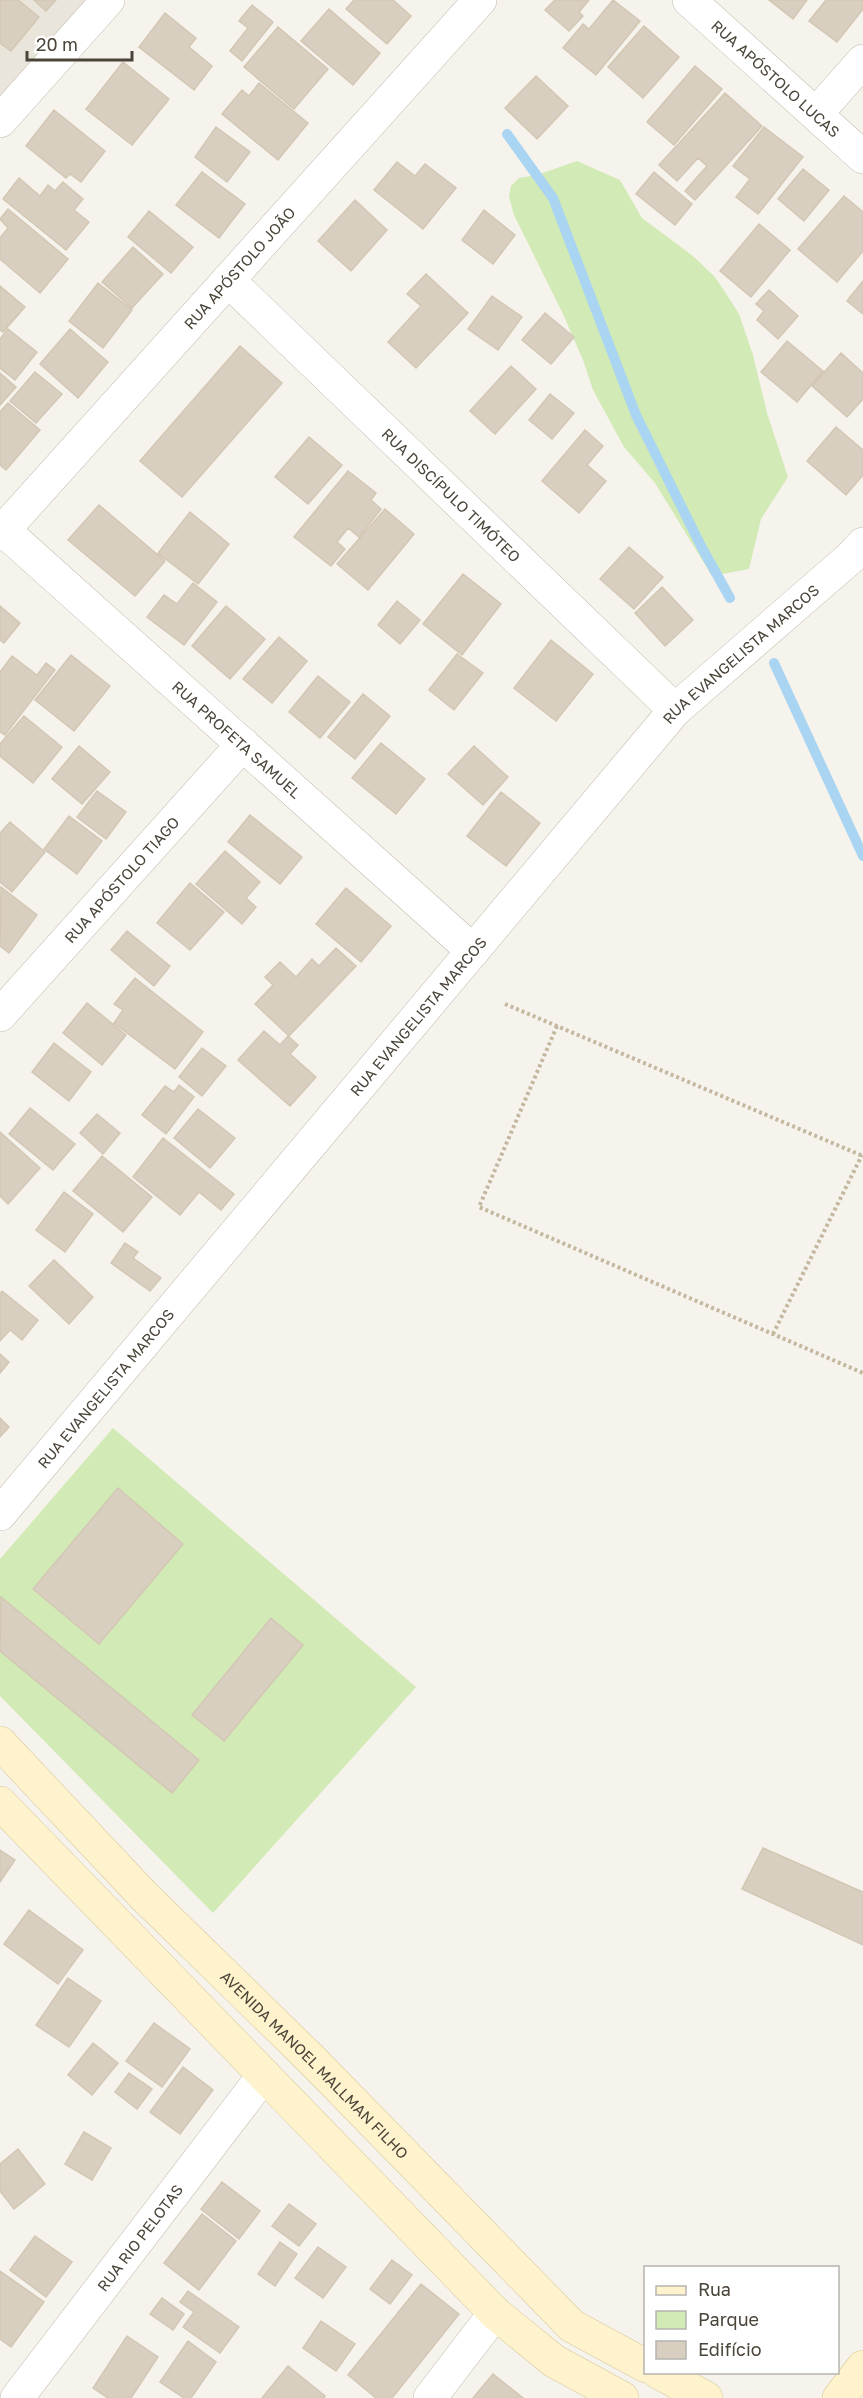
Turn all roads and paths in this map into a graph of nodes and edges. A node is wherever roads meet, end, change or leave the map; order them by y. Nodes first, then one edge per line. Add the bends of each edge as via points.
1 (108, 0) edge
2 (480, 0) edge
3 (689, 0) edge
4 (863, 62) edge
5 (3, 111) edge
6 (816, 114) junction
7 (863, 157) edge
8 (228, 280) junction
9 (1, 530) edge
10 (859, 558) edge
11 (675, 710) junction
12 (243, 744) junction
13 (473, 951) junction
14 (505, 1004) dead end
15 (0, 1015) edge
16 (557, 1026) junction
17 (863, 1155) edge
18 (773, 1334) junction
19 (863, 1373) edge
20 (0, 1514) edge
21 (0, 1743) edge
22 (0, 1803) edge
23 (264, 2075) junction
24 (495, 2313) junction
25 (644, 2365) edge
26 (863, 2367) edge
27 (660, 2374) edge
28 (14, 2394) edge
29 (430, 2398) edge
30 (622, 2398) edge
31 (706, 2398) edge
32 (839, 2398) edge

1 - 5 street
2 - 8 street, RUA APÓSTOLO JOÃO
3 - 6 street, RUA APÓSTOLO LUCAS
4 - 6 street
6 - 7 street, RUA APÓSTOLO LUCAS
8 - 9 street, RUA APÓSTOLO JOÃO
8 - 11 street, RUA DISCÍPULO TIMÓTEO
9 - 12 street, RUA PROFETA SAMUEL
10 - 11 street, RUA EVANGELISTA MARCOS
11 - 13 street, RUA EVANGELISTA MARCOS
12 - 13 street, RUA PROFETA SAMUEL
12 - 15 street, RUA APÓSTOLO TIAGO
13 - 20 street, RUA EVANGELISTA MARCOS
14 - 16 path
16 - 17 path
16 - 18 path via 479,1207
17 - 18 path
18 - 19 path
21 - 25 street, AVENIDA MANOEL MALLMAN FILHO via 144,1896 312,2060 572,2326
22 - 23 street
23 - 24 street
23 - 28 street, RUA RIO PELOTAS
24 - 29 street
24 - 30 street via 554,2361
26 - 32 street
27 - 31 street

